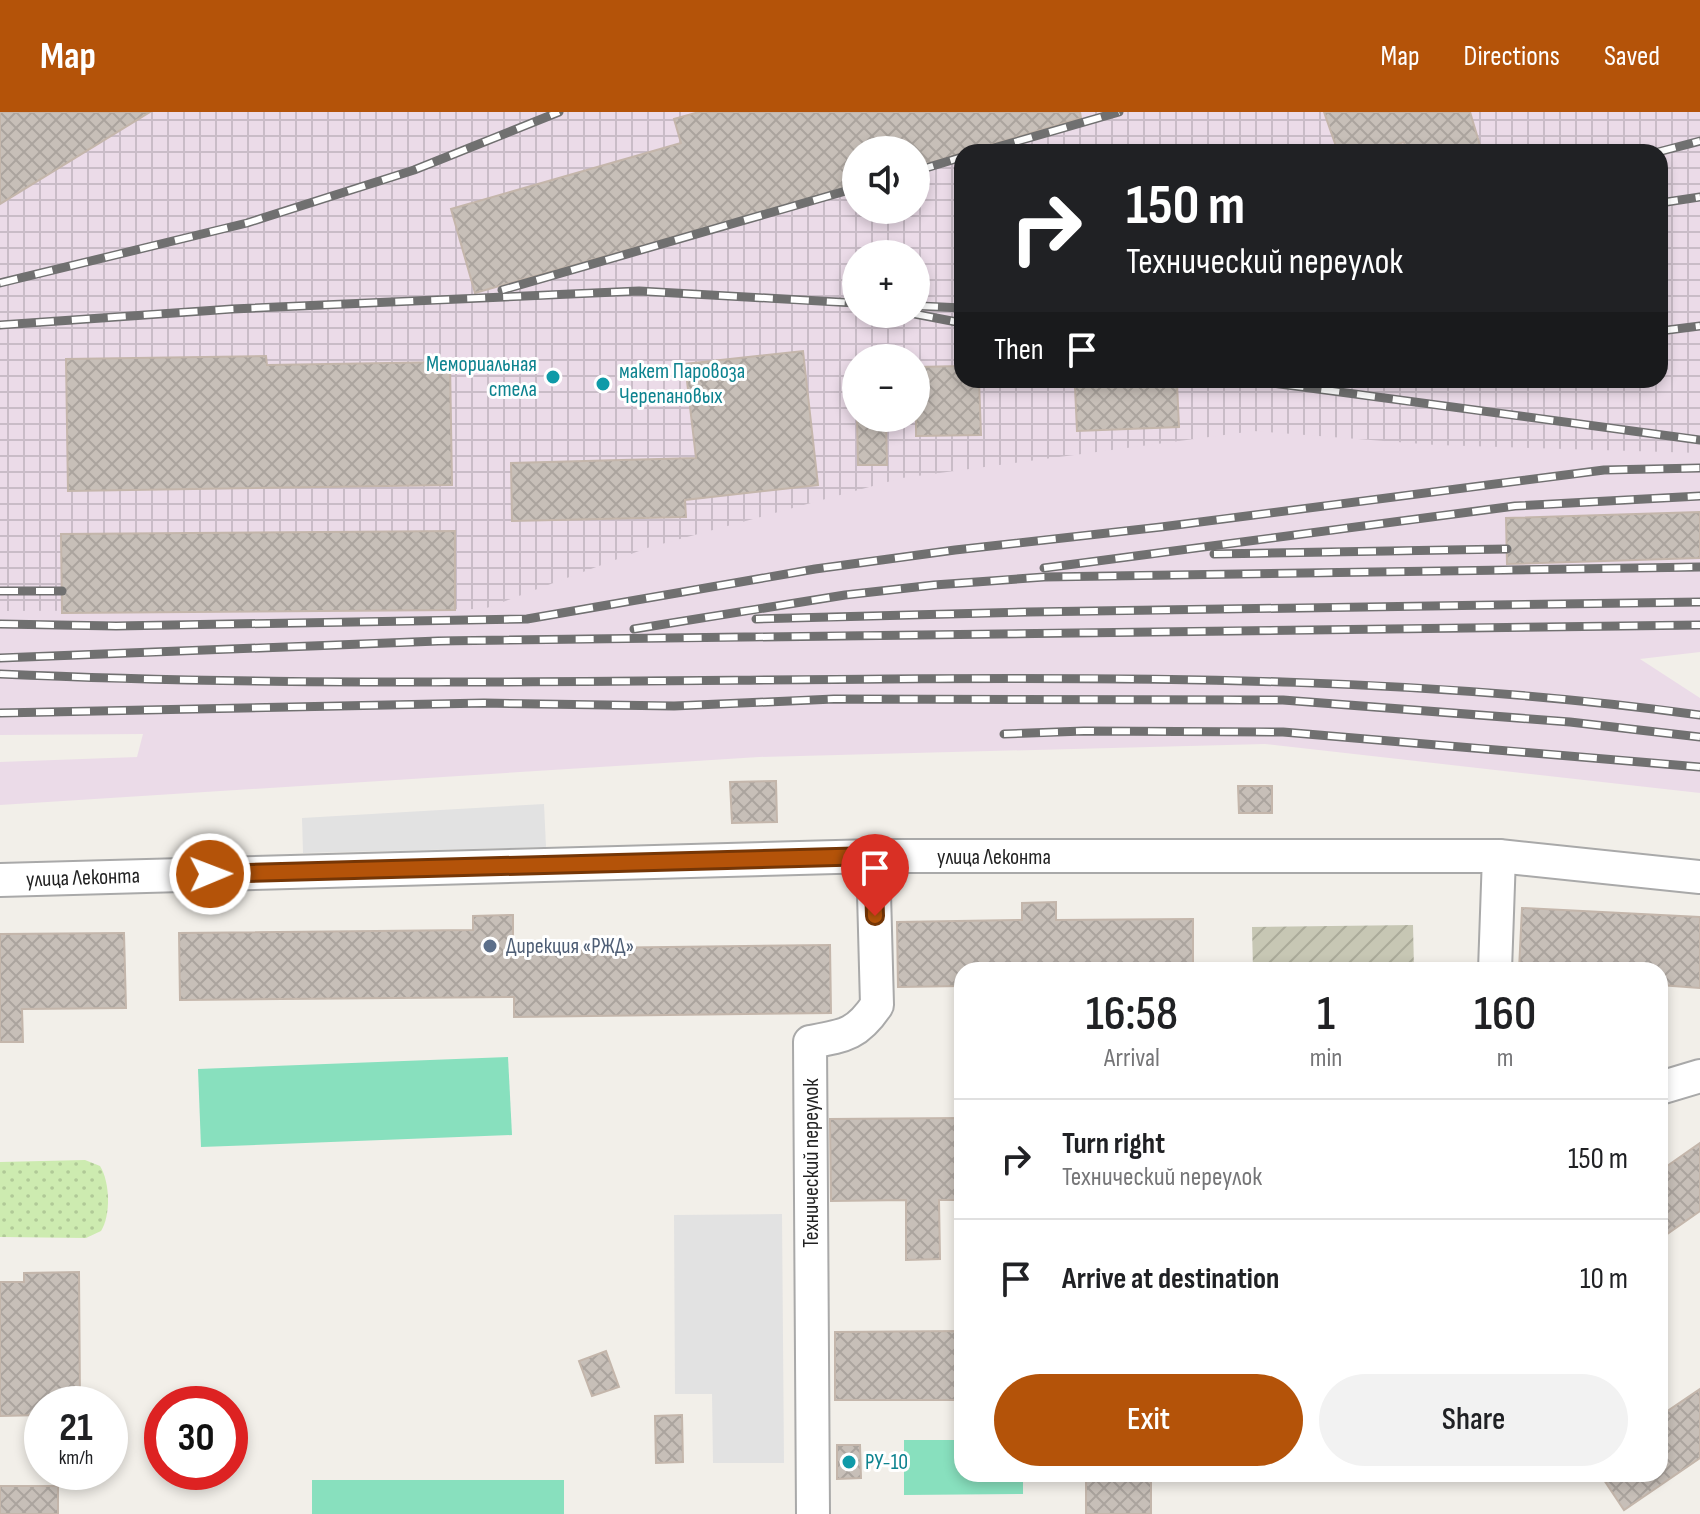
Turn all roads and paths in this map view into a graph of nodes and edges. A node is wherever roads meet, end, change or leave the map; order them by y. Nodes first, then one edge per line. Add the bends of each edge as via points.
1 (873, 856) junction
2 (1499, 856) junction
3 (1700, 877) edge
4 (0, 880) edge
5 (1495, 962) edge
6 (1700, 1076) edge
7 (1668, 1086) edge
8 (813, 1514) edge

1 - 2 street, улица Леконта
1 - 4 street, улица Леконта
1 - 8 street, Технический переулок via 877,1005 847,1036 810,1042
2 - 3 street, улица Леконта
2 - 5 street
6 - 7 street

